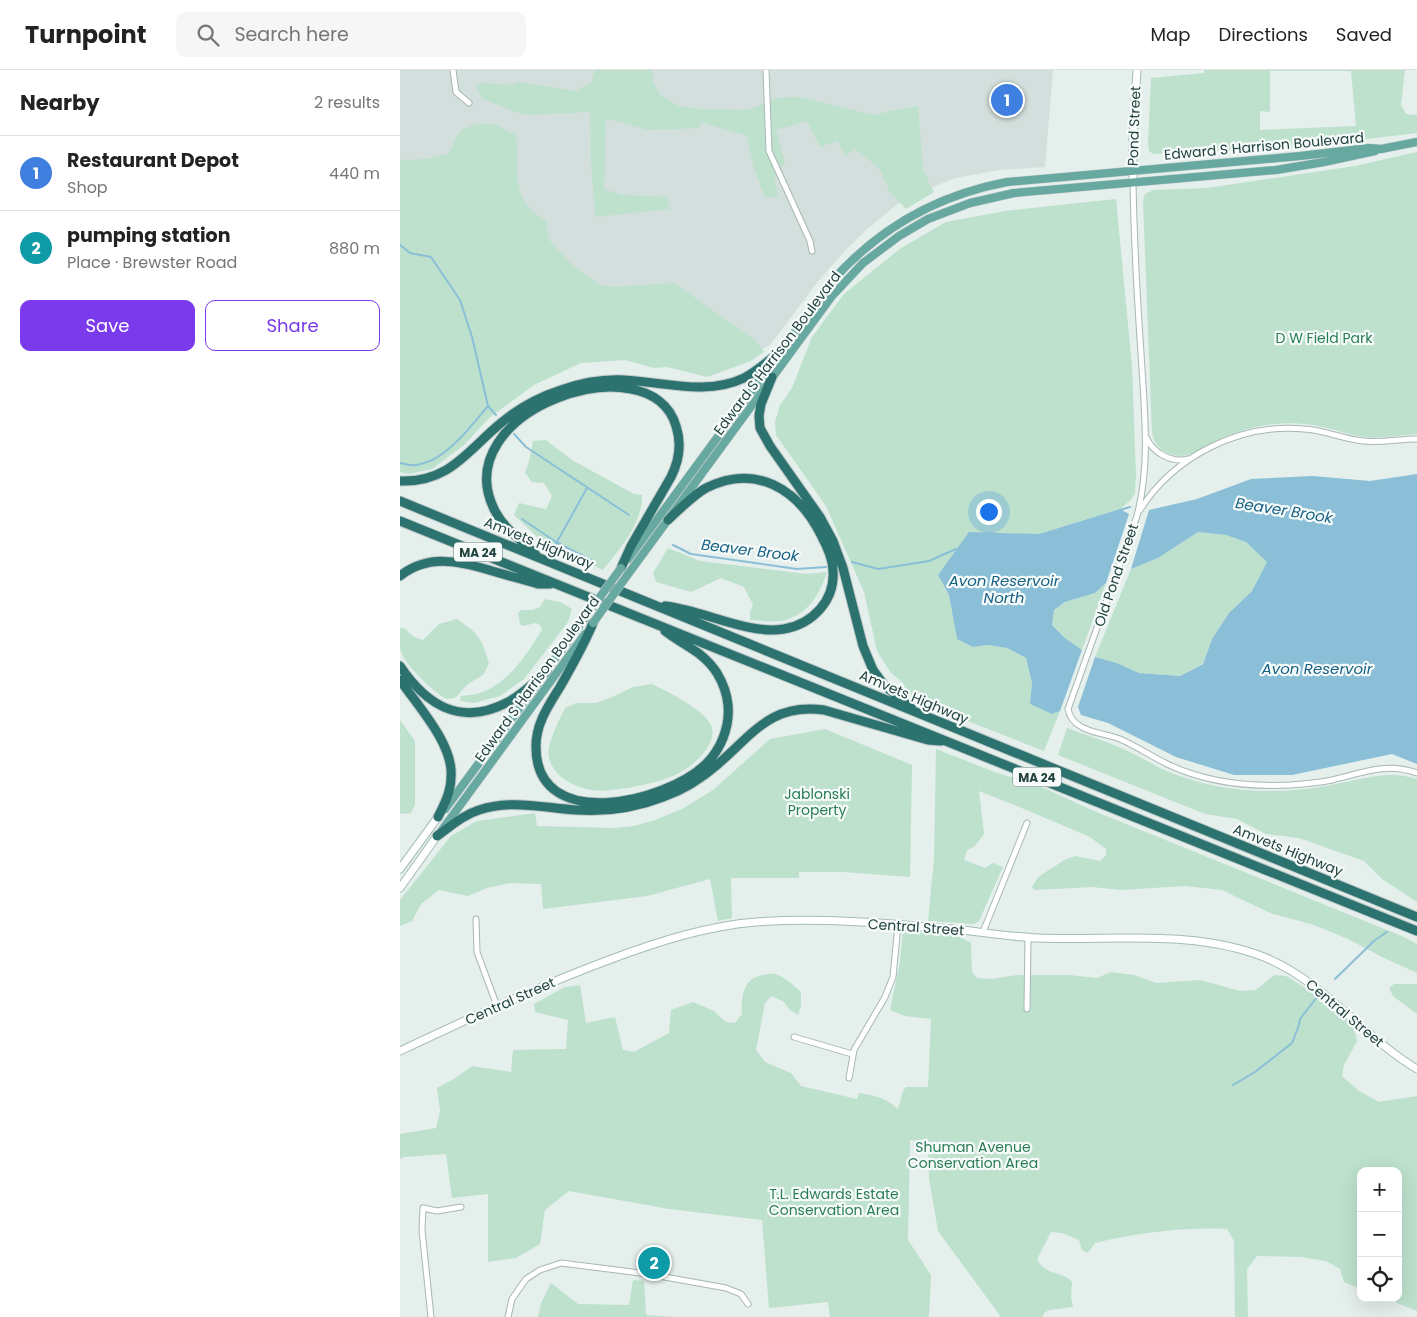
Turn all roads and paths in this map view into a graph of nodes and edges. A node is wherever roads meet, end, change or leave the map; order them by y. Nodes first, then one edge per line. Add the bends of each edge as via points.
1 (453, 70) edge
2 (766, 70) edge
3 (1137, 70) edge
4 (468, 102) dead end
5 (1417, 142) edge
6 (1381, 149) junction
7 (1132, 170) junction
8 (1133, 182) junction
9 (812, 251) dead end
10 (781, 351) junction
11 (772, 377) junction
12 (1146, 437) junction
13 (1417, 439) edge
14 (1190, 458) junction
15 (400, 482) edge
16 (400, 501) edge
17 (1136, 516) junction
18 (668, 520) junction
19 (400, 521) edge
20 (538, 557) junction
21 (622, 568) junction
22 (400, 576) edge
23 (556, 584) junction
24 (654, 604) junction
25 (589, 621) junction
26 (657, 624) junction
27 (400, 666) edge
28 (547, 670) junction
29 (400, 680) edge
30 (916, 712) junction
31 (950, 742) junction
32 (1417, 773) edge
33 (438, 817) junction
34 (1027, 823) dead end
35 (437, 836) junction
36 (400, 869) edge
37 (400, 888) edge
38 (1417, 917) edge
39 (476, 919) dead end
40 (898, 925) junction
41 (1417, 931) edge
42 (983, 932) junction
43 (1028, 937) junction
44 (497, 1006) junction
45 (1027, 1009) dead end
46 (794, 1037) dead end
47 (400, 1051) edge
48 (852, 1054) junction
49 (1417, 1069) edge
50 (849, 1078) dead end
51 (461, 1207) dead end
52 (748, 1304) dead end
53 (431, 1317) edge
54 (508, 1317) edge

1 - 4 street via 456,92
2 - 9 street via 769,152
3 - 7 street, Pond Street
5 - 6 main road
6 - 7 main road, Edward S Harrison Boulevard
6 - 8 main road, Edward S Harrison Boulevard via 1369,154 1276,170
7 - 8 street, Pond Street
7 - 10 main road, Edward S Harrison Boulevard via 1007,182 963,193 921,210 883,234 849,263
8 - 11 main road, Edward S Harrison Boulevard via 992,197 949,210 915,226 885,245 847,279
8 - 12 street, Old Pond Street
10 - 15 highway via 750,375 719,386 614,380 562,389 513,414 444,473 424,480
10 - 21 main road, Edward S Harrison Boulevard
11 - 18 main road, Edward S Harrison Boulevard
11 - 30 highway via 761,404 760,428 833,541 866,654 874,670 884,685
12 - 14 street via 1156,450 1169,458
12 - 17 street, Old Pond Street via 1143,487
13 - 14 street via 1368,442 1306,429 1274,428 1229,439
14 - 17 street via 1153,492
16 - 20 highway, Amvets Highway / MA 24
17 - 32 street, Old Pond Street via 1068,709 1069,716 1078,726 1120,740 1184,771 1225,782 1295,785 1387,768 1403,768
18 - 24 highway via 695,495 715,484 744,478 769,482 791,494 813,521 830,554 834,570 832,586 823,606 813,617 796,626 778,630 761,629 679,607
18 - 25 main road, Edward S Harrison Boulevard, bridge
19 - 23 highway, Amvets Highway / MA 24
20 - 21 highway via 503,524 491,502 487,476 497,443 516,421 558,399 590,390 635,389 650,394 668,409 676,426 679,446 671,477 631,546
20 - 24 highway, Amvets Highway / MA 24
21 - 25 main road, Edward S Harrison Boulevard, bridge
22 - 23 highway via 423,563 443,560 538,584
23 - 26 highway, Amvets Highway / MA 24
24 - 30 highway, Amvets Highway / MA 24
25 - 26 highway via 586,640 544,714 538,732 536,756 542,773 554,788 574,800 596,803 645,796 678,783 707,763 725,732 727,701 718,675 703,656
25 - 28 main road, Edward S Harrison Boulevard
25 - 35 main road, Edward S Harrison Boulevard
26 - 31 highway, Amvets Highway / MA 24
27 - 28 highway via 429,700 446,708 469,712 490,710 508,702
28 - 33 main road, Edward S Harrison Boulevard
29 - 33 highway via 440,738 449,757 452,770 450,787
30 - 38 highway, Amvets Highway / MA 24
31 - 35 highway via 928,740 824,710 810,708 786,712 768,720 707,773 663,797 629,807 603,810 501,805 472,813
31 - 41 highway, Amvets Highway / MA 24
33 - 36 street, Edward S Harrison Boulevard
34 - 42 street
35 - 37 street, Edward S Harrison Boulevard
39 - 44 street via 476,952
40 - 42 street, Central Street
40 - 44 street, Central Street via 790,920 711,928 637,950
40 - 48 street via 893,977
42 - 43 street, Central Street
43 - 45 street
43 - 49 street, Central Street via 1194,940 1253,953 1311,983 1384,1046
44 - 47 street, Central Street
46 - 48 street
48 - 50 street
51 - 53 street via 437,1211 423,1208 422,1230
52 - 54 street via 740,1294 726,1288 648,1274 561,1264 540,1270 526,1280 512,1299

